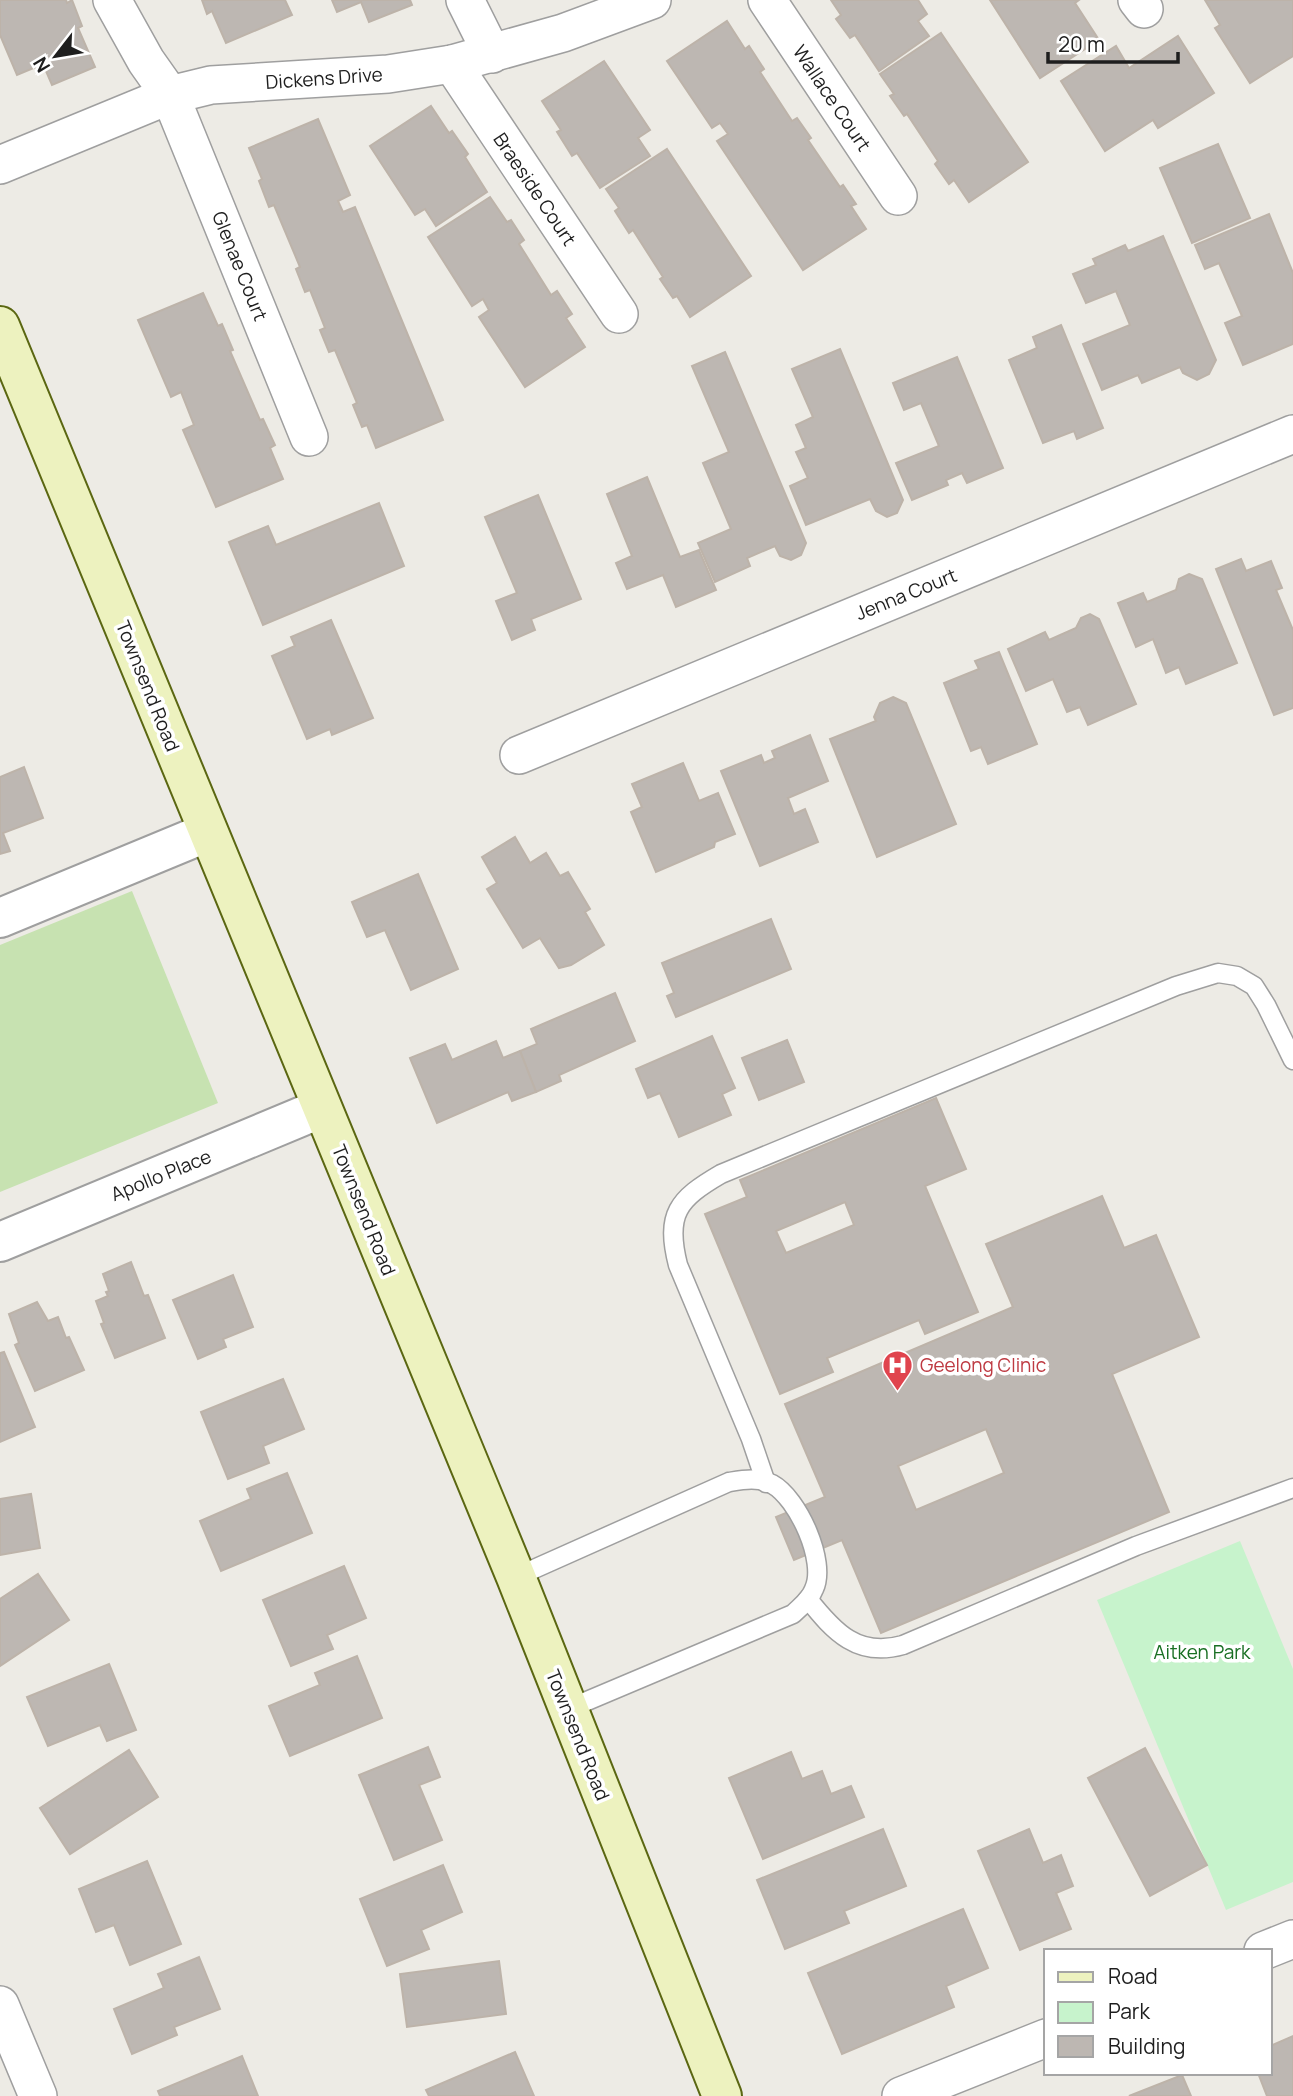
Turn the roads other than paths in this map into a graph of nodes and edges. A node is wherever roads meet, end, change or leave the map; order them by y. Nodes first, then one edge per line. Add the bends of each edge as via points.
1 (112, 0) edge
2 (465, 0) edge
3 (652, 0) edge
4 (767, 0) edge
5 (492, 54) junction
6 (452, 64) junction
7 (170, 95) junction
8 (0, 165) edge
9 (898, 196) dead end
10 (619, 314) dead end
11 (0, 326) edge
12 (1293, 434) edge
13 (309, 437) dead end
14 (519, 755) dead end
15 (208, 832) junction
16 (0, 918) edge
17 (1293, 1060) edge
18 (322, 1108) junction
19 (0, 1242) edge
20 (766, 1482) junction
21 (1293, 1488) edge
22 (516, 1577) junction
23 (808, 1599) junction
24 (568, 1709) junction
25 (1293, 1938) edge
26 (1268, 1949) edge
27 (0, 2005) edge
28 (1044, 2039) edge
29 (38, 2096) edge
30 (722, 2096) edge
31 (901, 2096) edge

1 - 7 street, Glenae Court
2 - 5 street
3 - 5 street, Dickens Drive
4 - 9 street, Wallace Court
5 - 6 street, Dickens Drive
6 - 7 street, Dickens Drive via 388,74 211,85
6 - 10 street, Braeside Court
7 - 8 street, Dickens Drive
7 - 13 street, Glenae Court
11 - 15 main road, Townsend Road
12 - 14 street, Jenna Court
15 - 16 street
15 - 18 main road, Townsend Road
17 - 20 lane via 1254,986 1219,973 1176,986 721,1174 697,1188 683,1200 672,1240
18 - 19 street, Apollo Place
18 - 22 main road, Townsend Road
20 - 22 lane via 729,1482
20 - 23 lane via 785,1496 808,1532 818,1563 816,1587
21 - 23 lane via 1136,1546 886,1650 865,1648 846,1637
22 - 24 main road, Townsend Road
23 - 24 lane via 793,1614 757,1631
24 - 30 main road, Townsend Road
25 - 26 street
27 - 29 street
28 - 31 street

